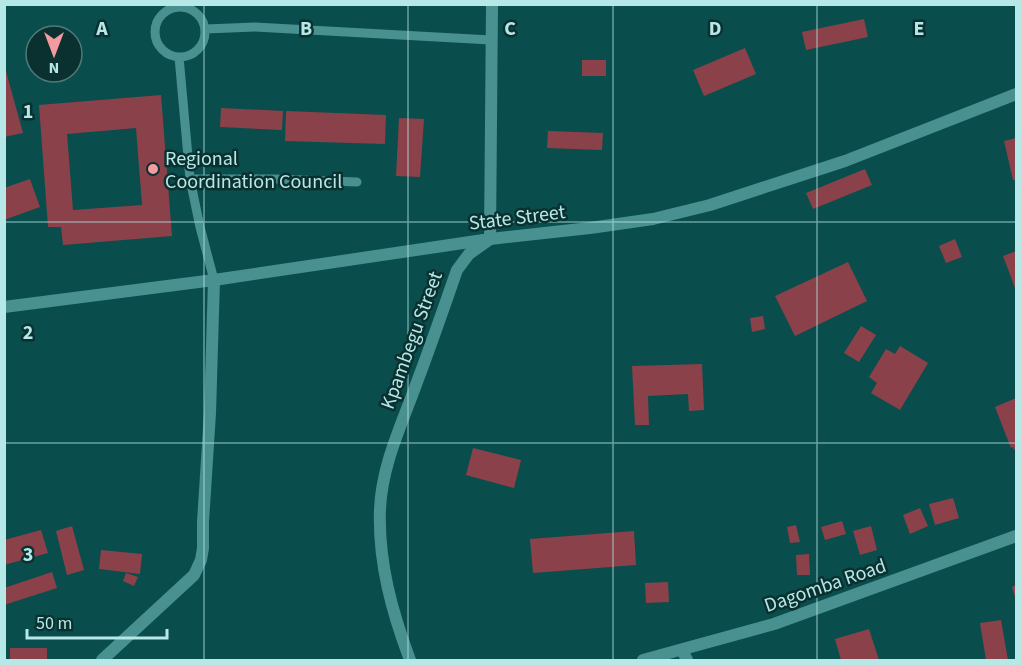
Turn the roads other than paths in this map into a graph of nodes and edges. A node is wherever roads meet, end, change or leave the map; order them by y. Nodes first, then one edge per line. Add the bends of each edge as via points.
1 (492, 4) edge
2 (206, 29) junction
3 (491, 40) junction
4 (179, 57) junction
5 (1017, 94) edge
6 (190, 179) junction
7 (357, 182) dead end
8 (490, 238) junction
9 (214, 280) junction
10 (4, 307) edge
11 (1017, 536) edge
12 (684, 655) edge
13 (102, 660) edge
14 (410, 660) edge
15 (643, 660) edge

1 - 3 street
2 - 3 lane via 255,27
2 - 4 lane via 203,43 193,54
2 - 4 lane via 191,8 166,10 157,19 157,44 166,54
3 - 8 street
4 - 6 lane
5 - 8 street, State Street via 845,161 710,205 653,219
6 - 7 lane
6 - 9 lane
8 - 9 street, State Street
8 - 14 street, Kpambegu Street via 469,254 457,270 384,476 380,509 387,589
9 - 10 street, State Street
9 - 13 street via 201,560 195,575
11 - 12 street, Dagomba Road
12 - 15 street, Dagomba Road

